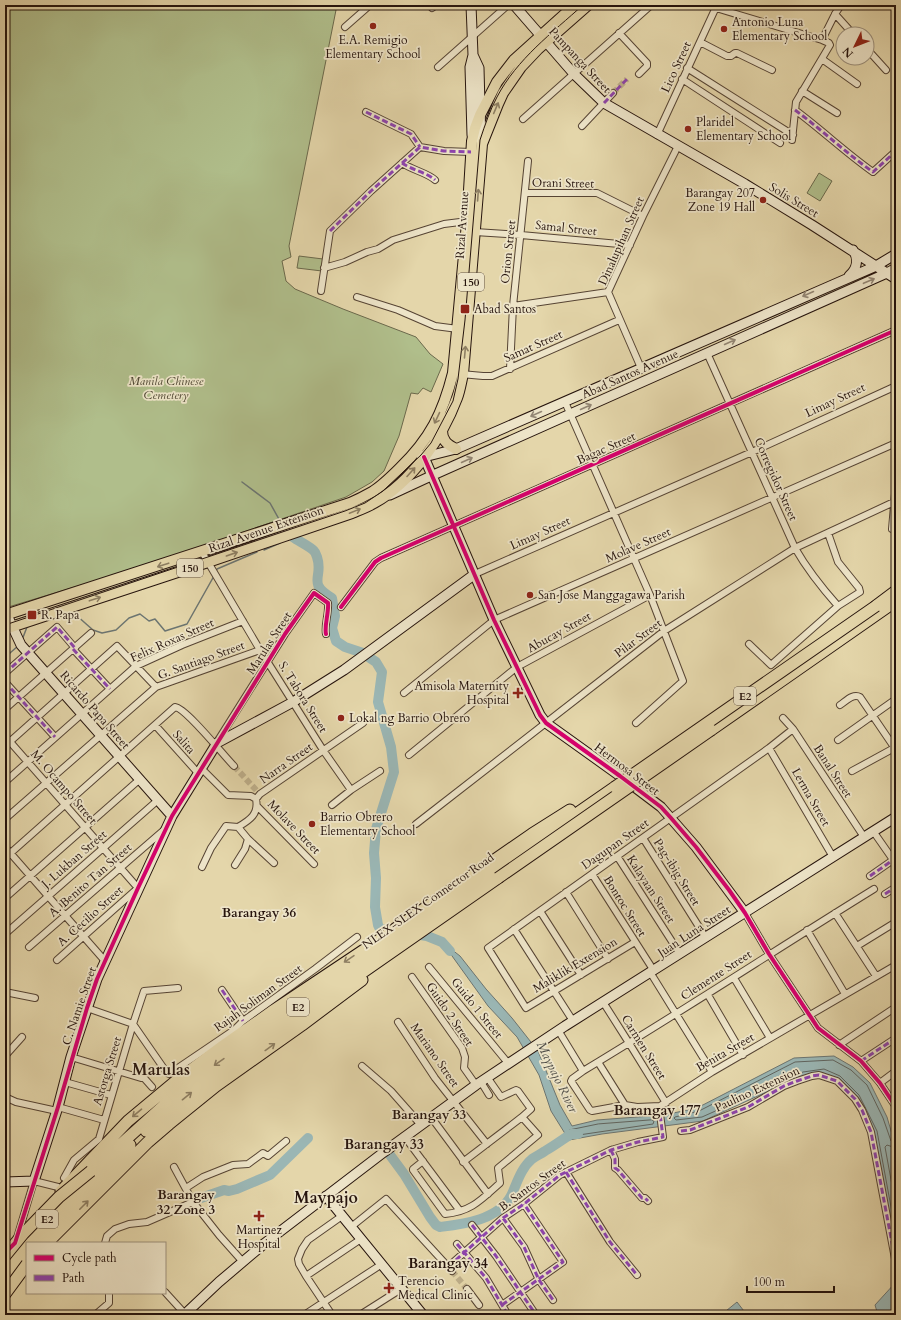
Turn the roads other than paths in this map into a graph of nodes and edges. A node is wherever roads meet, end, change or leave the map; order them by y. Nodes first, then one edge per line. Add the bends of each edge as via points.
1 (370, 5) edge
2 (471, 5) edge
3 (508, 5) edge
4 (514, 5) edge
5 (575, 5) edge
6 (588, 5) edge
7 (842, 5) edge
8 (649, 6) dead end
9 (716, 7) edge
10 (835, 14) junction
11 (846, 26) edge
12 (345, 27) dead end
13 (619, 33) junction
14 (472, 36) junction
15 (543, 39) junction
16 (822, 40) junction
17 (700, 42) junction
18 (473, 55) junction
19 (875, 58) edge
20 (822, 59) junction
21 (438, 67) dead end
22 (687, 68) junction
23 (772, 70) dead end
24 (886, 70) dead end
25 (574, 74) junction
26 (639, 74) dead end
27 (682, 79) junction
28 (857, 84) dead end
29 (802, 90) junction
30 (613, 93) tunnel mouth
31 (604, 103) junction
32 (795, 110) junction
33 (366, 112) dead end
34 (837, 113) dead end
35 (480, 115) junction
36 (523, 119) dead end
37 (582, 126) dead end
38 (657, 135) junction
39 (477, 143) junction
40 (780, 143) dead end
41 (678, 146) junction
42 (420, 147) junction
43 (896, 151) edge
44 (471, 152) junction
45 (528, 161) dead end
46 (402, 163) junction
47 (435, 180) dead end
48 (525, 193) junction
49 (643, 216) junction
50 (472, 226) junction
51 (521, 235) junction
52 (630, 245) junction
53 (852, 250) junction
54 (896, 254) edge
55 (876, 266) junction
56 (324, 268) junction
57 (896, 268) edge
58 (887, 273) junction
59 (844, 279) junction
60 (896, 279) edge
61 (321, 291) dead end
62 (608, 292) junction
63 (358, 297) dead end
64 (513, 306) junction
65 (619, 320) junction
66 (458, 329) junction
67 (896, 330) edge
68 (706, 353) junction
69 (641, 368) junction
70 (510, 369) junction
71 (453, 373) junction
72 (463, 374) junction
73 (896, 386) edge
74 (565, 402) junction
75 (729, 404) junction
76 (570, 414) junction
77 (442, 431) junction
78 (896, 443) edge
79 (456, 449) junction
80 (752, 452) junction
81 (420, 455) junction
82 (592, 465) junction
83 (431, 476) junction
84 (896, 482) edge
85 (372, 492) joint
86 (772, 498) junction
87 (894, 502) junction
88 (374, 503) junction
89 (613, 513) junction
90 (454, 526) junction
91 (892, 529) dead end
92 (828, 533) junction
93 (795, 548) junction
94 (202, 552) junction
95 (634, 560) junction
96 (210, 566) junction
97 (476, 574) junction
98 (896, 591) edge
99 (650, 595) junction
100 (896, 602) edge
101 (341, 606) dead end
102 (838, 606) junction
103 (6, 615) edge
104 (494, 620) junction
105 (244, 621) junction
106 (9, 628) edge
107 (664, 631) junction
108 (91, 634) dead end
109 (326, 634) dead end
110 (749, 644) dead end
111 (74, 649) junction
112 (260, 650) junction
113 (28, 653) junction
114 (268, 662) junction
115 (136, 666) junction
116 (517, 667) junction
117 (92, 669) junction
118 (5, 673) edge
119 (46, 673) junction
120 (5, 682) edge
121 (156, 687) junction
122 (110, 689) junction
123 (404, 693) dead end
124 (64, 694) junction
125 (18, 697) junction
126 (895, 701) edge
127 (293, 702) junction
128 (840, 705) dead end
129 (5, 709) edge
130 (82, 714) junction
131 (874, 716) junction
132 (37, 718) junction
133 (783, 718) dead end
134 (363, 723) dead end
135 (546, 723) junction
136 (636, 723) dead end
137 (155, 725) junction
138 (793, 729) junction
139 (101, 735) junction
140 (5, 736) edge
141 (55, 738) junction
142 (838, 740) dead end
143 (7, 744) edge
144 (216, 744) junction
145 (769, 748) junction
146 (895, 748) edge
147 (323, 750) junction
148 (409, 755) dead end
149 (120, 756) junction
150 (27, 762) junction
151 (234, 766) tunnel mouth
152 (199, 770) junction
153 (380, 771) dead end
154 (852, 771) dead end
155 (140, 779) junction
156 (5, 782) edge
157 (46, 783) junction
158 (615, 787) junction
159 (351, 790) junction
160 (158, 800) junction
161 (256, 803) junction
162 (65, 805) junction
163 (332, 805) dead end
164 (172, 816) junction
165 (896, 817) edge
166 (671, 818) junction
167 (5, 819) edge
168 (416, 824) dead end
169 (85, 828) junction
170 (238, 828) junction
171 (165, 829) junction
172 (873, 831) junction
173 (864, 837) junction
174 (642, 838) junction
175 (248, 840) junction
176 (5, 847) edge
177 (103, 848) junction
178 (10, 853) junction
179 (617, 856) junction
180 (833, 857) junction
181 (5, 858) edge
182 (894, 860) edge
183 (274, 863) dead end
184 (314, 864) dead end
185 (235, 865) dead end
186 (202, 867) dead end
187 (120, 868) junction
188 (592, 874) junction
189 (30, 876) junction
190 (870, 876) dead end
191 (896, 887) edge
192 (138, 888) junction
193 (874, 889) dead end
194 (566, 892) junction
195 (885, 894) dead end
196 (48, 896) junction
197 (5, 898) edge
198 (540, 911) junction
199 (745, 913) junction
200 (835, 913) junction
201 (65, 916) junction
202 (896, 922) edge
203 (514, 929) junction
204 (807, 930) junction
205 (5, 934) edge
206 (83, 936) junction
207 (357, 937) dead end
208 (706, 938) junction
209 (634, 942) junction
210 (857, 946) junction
211 (29, 947) dead end
212 (388, 954) junction
213 (680, 954) junction
214 (769, 954) junction
215 (608, 958) junction
216 (57, 960) dead end
217 (105, 961) junction
218 (896, 965) edge
219 (429, 967) dead end
220 (652, 972) junction
221 (581, 975) junction
222 (876, 976) junction
223 (412, 977) dead end
224 (734, 978) junction
225 (178, 988) dead end
226 (222, 990) dead end
227 (554, 991) junction
228 (5, 992) edge
229 (845, 994) junction
230 (708, 995) junction
231 (35, 998) dead end
232 (603, 1002) junction
233 (896, 1007) edge
234 (87, 1008) junction
235 (526, 1008) joint
236 (677, 1014) junction
237 (810, 1016) junction
238 (243, 1021) junction
239 (573, 1021) junction
240 (398, 1022) dead end
241 (133, 1024) junction
242 (558, 1030) junction
243 (22, 1037) dead end
244 (770, 1038) junction
245 (896, 1038) edge
246 (629, 1043) junction
247 (839, 1045) junction
248 (743, 1055) junction
249 (5, 1056) edge
250 (71, 1057) junction
251 (861, 1061) junction
252 (598, 1062) junction
253 (508, 1063) junction
254 (362, 1066) dead end
255 (119, 1071) junction
256 (583, 1071) junction
257 (896, 1071) edge
258 (712, 1072) junction
259 (570, 1080) joint
260 (481, 1081) junction
261 (65, 1082) junction
262 (880, 1083) junction
263 (152, 1087) dead end
264 (111, 1095) junction
265 (489, 1095) dead end
266 (5, 1097) edge
267 (454, 1101) junction
268 (666, 1103) junction
269 (625, 1105) junction
270 (896, 1105) edge
271 (57, 1109) junction
272 (660, 1114) dead end
273 (431, 1117) junction
274 (522, 1117) junction
275 (104, 1120) junction
276 (421, 1125) junction
277 (681, 1132) dead end
278 (404, 1136) junction
279 (286, 1141) dead end
280 (486, 1144) junction
281 (611, 1150) junction
282 (423, 1161) junction
283 (463, 1162) junction
284 (174, 1167) dead end
285 (91, 1171) junction
286 (566, 1172) junction
287 (64, 1178) dead end
288 (34, 1181) junction
289 (5, 1182) edge
290 (58, 1188) dead end
291 (186, 1188) junction
292 (488, 1194) junction
293 (326, 1196) junction
294 (76, 1199) junction
295 (648, 1201) dead end
296 (193, 1202) junction
297 (524, 1204) junction
298 (460, 1211) junction
299 (342, 1216) junction
300 (504, 1218) junction
301 (472, 1225) dead end
302 (351, 1227) junction
303 (482, 1237) junction
304 (361, 1239) junction
305 (27, 1242) edge
306 (38, 1242) edge
307 (45, 1242) edge
308 (48, 1242) edge
309 (105, 1242) edge
310 (26, 1243) edge
311 (457, 1244) dead end
312 (465, 1252) junction
313 (5, 1253) edge
314 (5, 1256) edge
315 (26, 1256) edge
316 (243, 1262) junction
317 (5, 1263) edge
318 (382, 1264) junction
319 (896, 1264) edge
320 (26, 1266) edge
321 (5, 1268) edge
322 (637, 1275) dead end
323 (306, 1276) junction
324 (539, 1280) junction
325 (5, 1283) edge
326 (401, 1289) junction
327 (467, 1289) tunnel mouth
328 (166, 1293) edge
329 (521, 1293) junction
330 (5, 1294) edge
331 (109, 1294) edge
332 (553, 1300) dead end
333 (324, 1303) junction
334 (479, 1305) dead end
335 (502, 1305) junction
336 (185, 1314) edge
337 (420, 1314) edge
338 (95, 1315) edge
339 (304, 1315) edge
340 (332, 1315) edge
341 (360, 1315) edge
342 (508, 1315) edge
343 (536, 1315) edge

1 - 12 street
2 - 14 street
3 - 14 street
4 - 15 street, Pampanga Street
5 - 15 main road, Rizal Avenue / 150
6 - 15 main road, Rizal Avenue / 150
7 - 10 street
8 - 13 street
9 - 16 street, Lico Street
9 - 17 street, Lico Street
10 - 11 street
10 - 16 street
13 - 25 street
13 - 26 street via 647,63
14 - 18 street
14 - 21 street
15 - 25 street, Pampanga Street
15 - 35 main road, Rizal Avenue / 150 via 514,60 497,82
39 -> 15 main road, Rizal Avenue / 150 via 503,93
16 - 20 street via 830,45
17 - 22 street, Lico Street
17 - 23 street via 727,56 737,53
18 - 35 street via 479,68
18 - 39 street via 470,67
19 - 24 street
20 - 28 street
20 - 29 street
22 - 27 street, Lico Street
22 - 32 street via 793,138
25 - 31 street, Pampanga Street
25 - 36 street
27 - 38 street, Lico Street
27 - 40 street
29 - 32 street
29 - 34 street
30 - 31 street
31 - 37 street
31 - 38 street, Pampanga Street
32 - 43 street via 873,172
33 - 42 street via 411,134
35 - 39 main road, Rizal Avenue / 150 via 475,128
38 - 41 street, Pampanga Street
39 - 44 main road, Rizal Avenue / 150
50 -> 39 main road, Rizal Avenue / 150
41 - 49 street, Dinalupihan Street
41 - 53 street, Solis Street
42 - 44 street
42 - 46 street
44 - 50 main road, Rizal Avenue / 150
45 - 48 street, Orion Street
46 - 47 street
46 - 56 street via 330,231
48 - 49 street, Orani Street via 597,192
48 - 51 street, Orion Street
49 - 52 street, Dinalupihan Street
50 - 51 street, Samal Street
50 - 56 street, Samal Street via 460,222 444,224 393,240 378,249
50 - 66 main road, Rizal Avenue / 150
72 -> 50 main road, Rizal Avenue / 150
51 - 52 street, Samal Street
51 - 64 street, Orion Street
52 - 62 street, Dinalupihan Street
53 - 55 street, Solis Street
53 - 59 street via 856,256 855,268
54 - 55 street, Abad Santos Avenue
55 - 58 street, Solis Street
55 - 59 street, Abad Santos Avenue
56 - 61 street
57 - 58 street, Abad Santos Avenue
58 - 60 street, Solis Street
68 -> 58 street, Abad Santos Avenue
59 -> 69 street, Abad Santos Avenue
62 - 64 street
62 - 65 street, Dinalupihan Street
63 - 66 street via 435,326
64 - 70 street, Orion Street
65 - 69 street, Dinalupihan Street
65 - 70 street, Samat Street
66 - 71 main road, Rizal Avenue / 150
67 - 75 street, Bagac Street
68 - 75 street, Corregidor Street
76 -> 68 street, Abad Santos Avenue
69 - 74 street, Abad Santos Avenue
70 - 72 street, Samat Street via 492,376
71 - 72 street, Samat Street
71 -> 81 main road, Rizal Avenue / 150 via 448,394
72 - 77 main road, Rizal Avenue / 150 via 457,398
73 - 80 street, Limay Street
74 - 76 street
74 -> 79 street, Abad Santos Avenue
75 - 80 street, Corregidor Street
75 - 82 street, Bagac Street
76 - 82 street
83 -> 76 street, Abad Santos Avenue
77 - 79 main road via 445,442
77 - 81 main road, Rizal Avenue / 150
78 - 86 street, Molave Street
79 - 81 street, Abad Santos Avenue
80 - 86 street, Corregidor Street
80 - 89 street, Limay Street
81 - 83 street, Hermosa Street
81 - 85 main road, Rizal Avenue / 150
88 -> 81 main road, Rizal Avenue / 150 via 410,474
82 - 89 street
82 - 90 street, Bagac Street
83 - 88 street, Abad Santos Avenue
83 - 90 street, Hermosa Street
84 - 87 street
85 - 94 main road, Rizal Avenue Extension / 150 via 350,503
86 - 93 street, Corregidor Street
86 - 95 street, Molave Street
87 - 91 street
87 - 92 street, Pilar Street
96 -> 88 main road, Rizal Avenue Extension / 150
89 - 95 street
89 - 97 street, Limay Street
90 - 97 street, Hermosa Street
90 - 101 street, Bagac Street via 378,560
92 - 93 street, Pilar Street
92 - 102 street via 838,562 860,590 858,594
93 - 102 street, Corregidor Street via 817,582
93 - 107 street, Pilar Street
94 - 96 street, S. Tabora Street
94 -> 103 main road, Rizal Avenue Extension / 150
95 - 99 street
95 - 104 street, Molave Street
96 - 105 street, S. Tabora Street
106 -> 96 main road, Rizal Avenue Extension / 150
97 - 104 street, Hermosa Street
97 - 127 street, Limay Street via 349,666
98 - 158 highway, NLEX-SLEX Connector Road / E2, bridge
99 - 107 street
99 - 116 street, Abucay Street
100 - 212 highway, NLEX-SLEX Connector Road / E2, bridge
102 - 110 street via 771,665
103 - 106 street, Ricardo Papa Street
104 - 116 street, Hermosa Street
104 - 123 street, Molave Street
105 - 112 street, S. Tabora Street
105 - 115 street, Felix Roxas Street
106 - 113 street, Ricardo Papa Street
107 - 135 street, Pilar Street
107 - 136 street via 683,681
108 - 111 street
109 - 114 street, Marulas Street via 328,603 314,593
111 - 113 street via 57,627
111 - 117 street
111 - 119 street
112 - 114 street, S. Tabora Street
112 - 121 street, G. Santiago Street
113 - 118 street
113 - 119 street, Ricardo Papa Street
114 - 127 street, S. Tabora Street
114 - 144 street, Marulas Street
115 - 117 street via 117,646
115 - 121 street
115 - 122 street, Felix Roxas Street
116 - 135 street, Hermosa Street
116 - 148 street, Abucay Street
117 - 122 street
117 - 124 street
119 - 124 street, Ricardo Papa Street
119 - 125 street
120 - 125 street
121 - 139 street, G. Santiago Street
122 - 130 street, Felix Roxas Street
124 - 130 street, Ricardo Papa Street
124 - 132 street
125 - 129 street
125 - 132 street
126 - 131 street
127 - 144 street, Limay Street
127 - 147 street, S. Tabora Street
128 - 131 street via 858,696
130 - 139 street, Ricardo Papa Street
130 - 141 street, Felix Roxas Street
131 - 142 street
131 - 146 street
132 - 141 street
132 - 143 street
133 - 138 street, Banal Street
134 - 147 street, Narra Street
135 - 166 street, Hermosa Street via 661,807
135 - 168 street, Pilar Street
137 - 144 street via 177,707
137 - 149 street
137 - 152 street, Salita
138 - 145 street, Dagupan Street
138 - 173 street, Banal Street
139 - 149 street, Ricardo Papa Street
139 - 157 street, G. Santiago Street
140 - 143 street, M. Ocampo Street
141 - 150 street, Felix Roxas Street
143 - 150 street, M. Ocampo Street
144 - 151 street
144 - 152 street, C. Namie Street
145 - 166 street, Dagupan Street
145 - 180 street, Lerma Street
146 - 154 street
147 - 159 street, S. Tabora Street
147 - 161 street, Narra Street via 259,792
149 - 155 street, Ricardo Papa Street
149 - 162 street
150 - 156 street, Felix Roxas Street
150 - 157 street, M. Ocampo Street
152 - 161 street, Salita via 228,795 252,796
152 - 164 street, C. Namie Street
153 - 159 street
155 - 160 street, Ricardo Papa Street
155 - 169 street
157 - 162 street, M. Ocampo Street
157 - 167 street, G. Santiago Street
158 -> 285 highway, NLEX-SLEX Connector Road / E2 via 206,1070 164,1104
158 -> 317 highway via 554,820 274,1010 176,1081 123,1126 86,1164 45,1210
159 - 163 street
160 - 164 street, Ricardo Papa Street
160 - 177 street, J. Lukban Street
161 - 170 street, Narra Street via 255,813
161 - 184 street, Molave Street
162 - 169 street, M. Ocampo Street
162 - 178 street
164 - 171 street, C. Namie Street
165 - 172 street, Juan Luna Street
166 - 174 street, Dagupan Street
166 - 199 street, Hermosa Street
169 - 177 street, M. Ocampo Street
169 - 189 street
170 - 175 street
170 - 186 street via 226,826
171 - 187 street, A. Benito Tan Street
171 - 192 street, C. Namie Street
172 - 173 street, Juan Luna Street
172 - 182 street
173 - 180 street, Juan Luna Street
174 - 179 street, Dagupan Street
174 - 208 street, Pag-ibig Street
175 - 183 street
175 - 185 street
176 - 178 street
177 - 187 street, M. Ocampo Street
177 - 196 street, J. Lukban Street
178 - 181 street
178 - 189 street
179 - 188 street, Dagupan Street
179 - 213 street, Kalayaan Street
180 - 199 street, Juan Luna Street
182 - 190 street
187 - 192 street, M. Ocampo Street
187 - 201 street, A. Benito Tan Street
188 - 194 street, Dagupan Street
188 - 209 street, Bontoc Street
189 - 196 street
189 - 197 street
191 - 195 street
192 - 206 street, A. Cecilio Street
192 - 217 street, C. Namie Street
193 - 200 street, Clemente Street
194 - 198 street, Dagupan Street
194 - 215 street
196 - 201 street
196 - 205 street, J. Lukban Street
198 - 203 street, Dagupan Street
198 - 221 street
199 - 208 street, Juan Luna Street
199 - 214 street, Hermosa Street
200 - 204 street, Clemente Street
200 - 210 street
201 - 206 street
201 - 211 street, A. Benito Tan Street
202 - 210 street
203 - 227 street
203 - 235 street, Dagupan Street via 488,948
204 - 214 street, Clemente Street
204 - 229 street
206 - 216 street, A. Cecilio Street
206 - 217 street
207 - 238 street, Rajah Soliman Street
208 - 213 street, Juan Luna Street
209 - 215 street, Maliklik Extension
209 - 220 street, Bontoc Street
210 - 222 street
294 -> 212 highway, NLEX-SLEX Connector Road / E2 via 141,1134 193,1092
308 -> 212 highway via 148,1142 216,1086 350,990
213 - 220 street, Juan Luna Street
214 - 224 street, Clemente Street
214 - 237 street, Hermosa Street
215 - 221 street, Maliklik Extension
217 - 234 street, C. Namie Street
218 - 222 street, Benita Street
219 - 253 street, Guido 1 Street
220 - 232 street, Juan Luna Street
220 - 236 street, Bontoc Street
221 - 227 street, Maliklik Extension
222 - 229 street, Benita Street
223 - 260 street, Guido 2 Street via 462,1048 465,1057 464,1068
224 - 230 street, Clemente Street
224 - 244 street
225 - 241 street, Astorga Street via 145,990
226 - 238 street
227 - 235 street, Maliklik Extension
227 - 239 street
228 - 231 street
229 - 237 street, Benita Street
230 - 236 street, Clemente Street
230 - 248 street
232 - 239 street, Juan Luna Street
232 - 246 street, Carmen Street
233 - 247 street
234 - 241 street
234 - 250 street, C. Namie Street
236 - 246 street, Clemente Street
236 - 258 street, Bontoc Street
237 - 244 street, Benita Street
237 - 247 street, Hermosa Street via 818,1028
238 - 241 street, Rajah Soliman Street via 234,1030 169,1074
239 - 242 street, Juan Luna Street
240 - 267 street, Mariano Street via 435,1078
241 - 255 street, Astorga Street
242 - 253 street, Juan Luna Street
242 - 256 street
243 - 249 street
244 - 248 street, Benita Street
245 - 251 street
246 - 252 street, Clemente Street
246 - 268 street, Carmen Street
247 - 251 street, Hermosa Street
248 - 258 street, Benita Street
250 - 255 street
250 - 261 street, C. Namie Street
251 - 262 street, Hermosa Street
252 - 256 street, Clemente Street
252 - 269 street
253 - 260 street, Juan Luna Street
254 - 276 street via 391,1091
255 - 263 street via 144,1078
255 - 264 street, Astorga Street
256 - 259 street, Clemente Street
257 - 262 street
258 - 268 street, Benita Street
259 - 269 street, Benita Street via 592,1111
260 - 265 street
260 - 267 street, Juan Luna Street
260 - 274 street via 501,1097 518,1091 531,1109
261 - 264 street
261 - 271 street, C. Namie Street
262 - 270 street, Hermosa Street
264 - 275 street, Astorga Street
266 - 271 street via 16,1102
267 - 273 street, Juan Luna Street
267 - 280 street, Mariano Street
268 - 269 street, Benita Street via 660,1106
271 - 275 street
271 - 288 street, C. Namie Street
272 - 281 street, B. Santos Street via 663,1137
273 - 276 street, Juan Luna Street
273 - 283 street
274 - 280 street
274 - 292 street via 537,1136 498,1168 501,1182
275 - 287 street, Astorga Street via 98,1141 74,1160
276 - 278 street, Juan Luna Street
277 - 319 street, Paulino Extension via 748,1107 784,1086 812,1076 823,1076 838,1081 855,1099 871,1132
278 - 282 street
278 - 293 street, Juan Luna Street
279 - 291 street via 268,1156 262,1153 248,1164 233,1165 203,1177
280 - 283 street
281 - 286 street, B. Santos Street
281 - 295 street via 615,1168 642,1198
282 - 298 street
282 - 298 street via 413,1170 440,1207 446,1214
283 - 292 street
284 - 291 street
285 - 305 highway, NLEX-SLEX Connector Road / E2, bridge
285 - 314 highway, bridge via 59,1197
286 - 297 street, B. Santos Street
286 - 322 street via 610,1242
288 - 289 street
288 - 290 street
288 - 313 street, C. Namie Street via 15,1243
291 - 296 street
292 - 298 street via 472,1207
293 - 299 street
293 - 316 street, Juan Luna Street
294 - 306 highway, NLEX-SLEX Connector Road / E2
294 - 307 highway
296 - 309 street via 147,1222 115,1229 107,1236
296 - 316 street
297 - 300 street, B. Santos Street
297 - 324 street via 563,1262
299 - 302 street
299 - 323 street via 308,1240 302,1249 299,1264
300 - 303 street, B. Santos Street
300 - 324 street via 524,1247
301 - 303 street
302 - 304 street
302 - 312 street, B. Santos Street via 386,1198 450,1269
303 - 312 street, B. Santos Street
303 - 329 street
304 - 318 street
304 - 323 street
310 - 321 highway, NLEX-SLEX Connector Road / E2, bridge
311 - 312 street
312 - 335 street via 486,1278
315 - 325 highway
316 - 336 street, Juan Luna Street
318 - 326 street
318 - 333 street
320 - 330 highway, bridge
323 - 333 street
324 - 329 street
324 - 332 street
326 - 337 street
326 - 341 street
327 - 334 street
328 - 336 street
329 - 335 street
329 - 343 street
331 - 338 street via 109,1304
333 - 339 street
333 - 340 street
335 - 342 street

